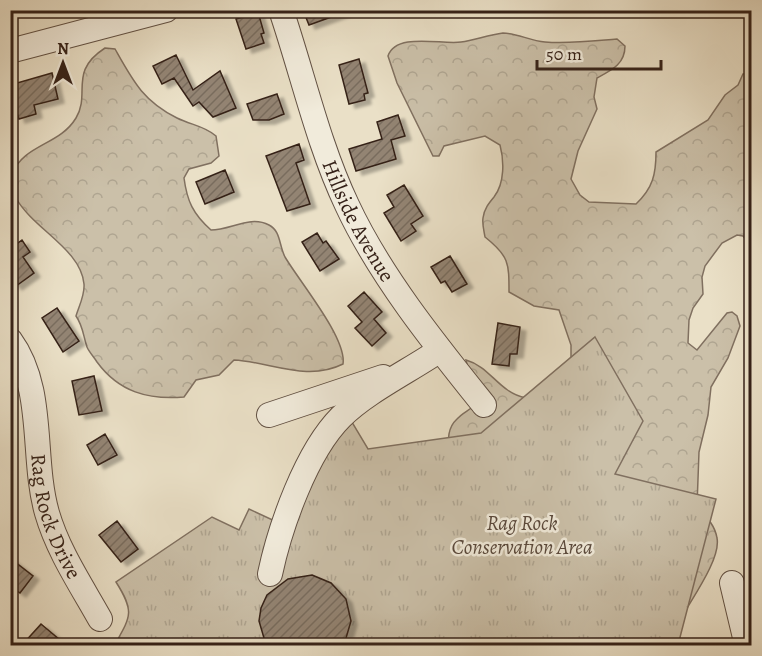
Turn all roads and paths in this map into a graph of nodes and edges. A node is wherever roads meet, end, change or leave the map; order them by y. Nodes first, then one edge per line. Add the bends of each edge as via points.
1 (166, 10) edge
2 (281, 10) edge
3 (10, 51) edge
4 (10, 340) edge
5 (440, 351) junction
6 (420, 364) junction
7 (483, 405) dead end
8 (270, 415) dead end
9 (270, 574) dead end
10 (732, 583) dead end
11 (100, 619) dead end
12 (747, 645) edge

1 - 3 street
2 - 5 street, Hillside Avenue via 322,141 347,205
4 - 11 street, Rag Rock Drive via 23,362 31,392 39,475 48,514 58,542
5 - 6 street
5 - 7 street, Hillside Avenue
6 - 8 street
6 - 9 street via 357,404 329,431 284,521
10 - 12 street

